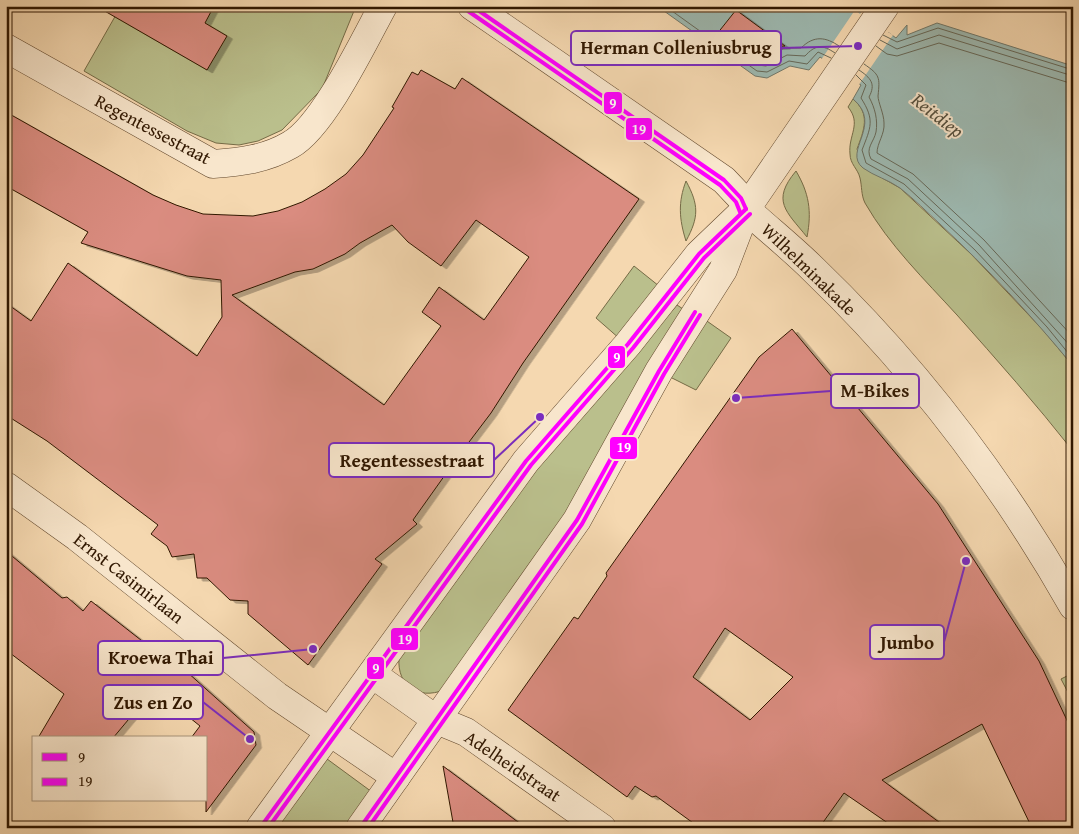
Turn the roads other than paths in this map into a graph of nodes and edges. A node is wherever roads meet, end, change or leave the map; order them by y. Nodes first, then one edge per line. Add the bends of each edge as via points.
1 (383, 6) edge
2 (472, 6) edge
3 (885, 6) edge
4 (6, 48) edge
5 (746, 209) junction
6 (6, 486) edge
7 (1073, 606) edge
8 (372, 674) junction
9 (437, 720) junction
10 (330, 732) junction
11 (396, 777) junction
12 (260, 828) edge
13 (360, 828) edge
14 (602, 828) edge

1 - 4 street, Regentessestraat via 320,117 292,145 249,162 213,164
2 - 5 street, Wilhelminakade via 724,180 741,198
3 - 5 street
5 - 7 street, Wilhelminakade via 814,270 907,369 1002,491
5 - 8 street via 699,254 628,344 526,461
5 - 9 street via 723,270 659,371 577,520
6 - 10 street, Ernst Casimirlaan via 76,537 277,696
8 - 9 street, Adelheidstraat
8 - 10 street
9 - 11 street
9 - 14 street, Adelheidstraat via 466,732
10 - 11 street, Ernst Casimirlaan
10 - 12 street
11 - 13 street

